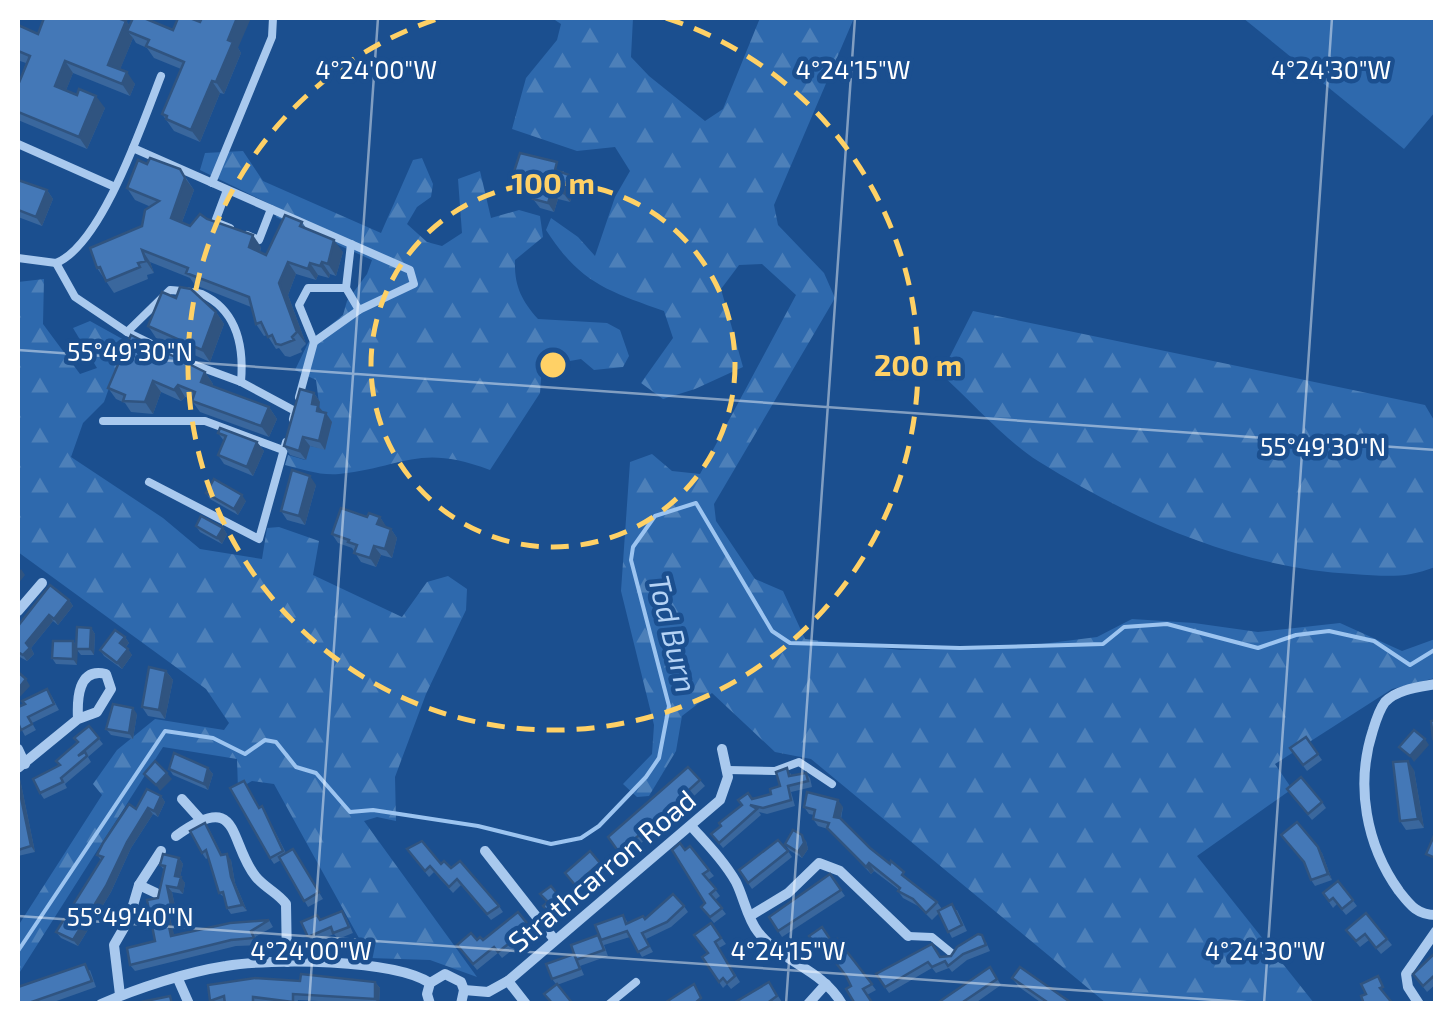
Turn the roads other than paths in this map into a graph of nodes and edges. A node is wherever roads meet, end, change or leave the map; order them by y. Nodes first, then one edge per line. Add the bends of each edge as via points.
1 (273, 18) edge
2 (161, 76) dead end
3 (18, 144) edge
4 (133, 148) junction
5 (212, 183) junction
6 (115, 187) junction
7 (227, 190) junction
8 (271, 208) junction
9 (351, 244) junction
10 (18, 258) edge
11 (56, 263) junction
12 (346, 288) junction
13 (360, 310) junction
14 (127, 332) junction
15 (314, 342) junction
16 (241, 382) junction
17 (296, 410) junction
18 (103, 421) dead end
19 (291, 424) edge
20 (287, 437) edge
21 (283, 450) junction
22 (149, 482) dead end
23 (42, 583) dead end
24 (18, 611) edge
25 (1436, 684) edge
26 (78, 719) junction
27 (18, 749) edge
28 (722, 749) dead end
29 (22, 766) edge
30 (728, 770) junction
31 (832, 784) dead end
32 (182, 799) dead end
33 (200, 819) junction
34 (691, 826) junction
35 (176, 836) dead end
36 (485, 850) dead end
37 (161, 851) edge
38 (139, 885) junction
39 (156, 893) edge
40 (1436, 915) edge
41 (750, 916) junction
42 (1436, 931) edge
43 (908, 936) joint
44 (554, 939) junction
45 (954, 955) edge
46 (287, 962) junction
47 (178, 979) junction
48 (508, 981) junction
49 (636, 982) dead end
50 (430, 983) junction
51 (826, 984) junction
52 (464, 990) junction
53 (120, 996) junction
54 (428, 1002) edge
55 (101, 1004) edge
56 (189, 1004) edge
57 (460, 1004) edge
58 (526, 1004) edge
59 (609, 1004) edge
60 (808, 1004) edge
61 (842, 1004) edge
62 (1419, 1004) edge

1 - 5 lane via 272,37
2 - 4 lane
3 - 6 lane
4 - 5 lane
4 - 6 lane
5 - 7 lane
6 - 11 lane via 70,258
7 - 8 lane
7 - 8 lane via 215,222 258,240
8 - 9 lane
9 - 12 lane
9 - 13 lane via 410,270 414,284
10 - 11 lane
11 - 14 lane via 76,297
12 - 13 lane
12 - 15 lane via 308,288 298,305
13 - 15 lane
14 - 16 lane
14 - 16 lane via 170,290 201,294 232,320 244,353
15 - 17 lane
16 - 17 lane
17 - 19 lane
18 - 21 lane via 205,421
20 - 21 lane
21 - 22 lane via 259,539
23 - 24 street
25 - 40 street via 1386,700 1369,741 1364,794 1376,846 1395,885 1417,912
26 - 26 street via 80,687 90,674 106,674 107,698 97,712
26 - 29 street
27 - 29 street
28 - 30 street
30 - 31 lane via 775,771 799,762
30 - 34 street, Strathcarron Road via 724,794
32 - 33 street
33 - 35 street
33 - 46 street via 216,817 230,825 255,876 286,904
34 - 41 street via 722,861
34 - 44 street, Strathcarron Road
36 - 44 street
37 - 38 street
38 - 39 street
38 - 53 street via 114,945
41 - 43 street via 788,894 819,864 840,871
41 - 51 street via 778,950
42 - 62 street via 1406,974
43 - 45 lane via 932,937
44 - 48 street, Strathcarron Road
46 - 47 street via 226,966
46 - 50 street via 384,967
47 - 53 street
47 - 56 street
48 - 52 street, Strathcarron Road via 488,992
48 - 58 street
49 - 59 lane
50 - 52 street via 452,976
50 - 54 street
51 - 60 street
51 - 61 street
52 - 57 street
53 - 55 street

